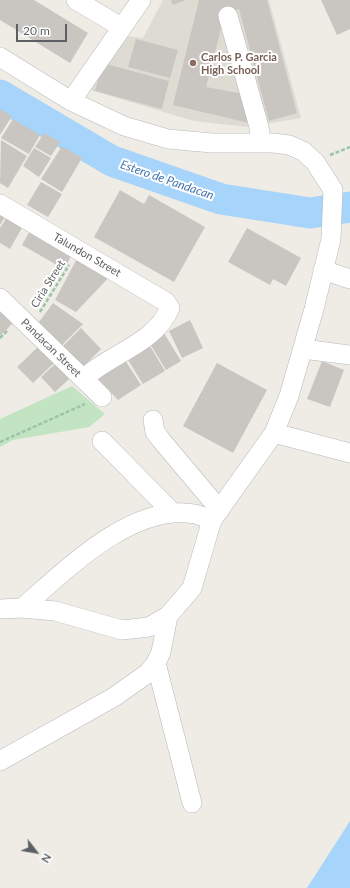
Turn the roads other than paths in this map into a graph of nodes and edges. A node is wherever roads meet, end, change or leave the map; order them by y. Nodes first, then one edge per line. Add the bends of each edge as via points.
1 (76, 0) edge
2 (141, 0) edge
3 (228, 16) dead end
4 (121, 27) junction
5 (0, 57) edge
6 (71, 101) junction
7 (261, 143) junction
8 (0, 204) edge
9 (323, 270) junction
10 (350, 279) edge
11 (0, 298) edge
12 (303, 349) junction
13 (350, 355) edge
14 (83, 379) junction
15 (102, 397) road end
16 (153, 420) dead end
17 (274, 433) junction
18 (102, 441) dead end
19 (350, 453) edge
20 (173, 513) junction
21 (216, 515) junction
22 (22, 608) junction
23 (0, 609) edge
24 (168, 616) junction
25 (156, 663) junction
26 (0, 761) edge
27 (192, 803) dead end

1 - 4 street
2 - 4 street
3 - 7 street via 259,127
4 - 6 street
5 - 6 street
6 - 7 street via 124,126 168,139 212,143
7 - 9 street via 289,146 303,151 315,162 333,190 331,230
8 - 14 street, Talundon Street via 166,302 170,308 157,328 107,360
9 - 10 street
9 - 12 street
11 - 14 street, Pandacan Street
12 - 13 street
12 - 17 street via 289,396
14 - 15 street, Pandacan Street
16 - 21 street via 155,432
17 - 19 street
17 - 21 street
18 - 20 street
20 - 21 street
20 - 22 street via 135,522 94,546
21 - 24 street via 192,588
22 - 23 street
22 - 24 street via 55,611 122,630 149,627
24 - 25 street via 161,652
25 - 26 street via 114,697
25 - 27 street

